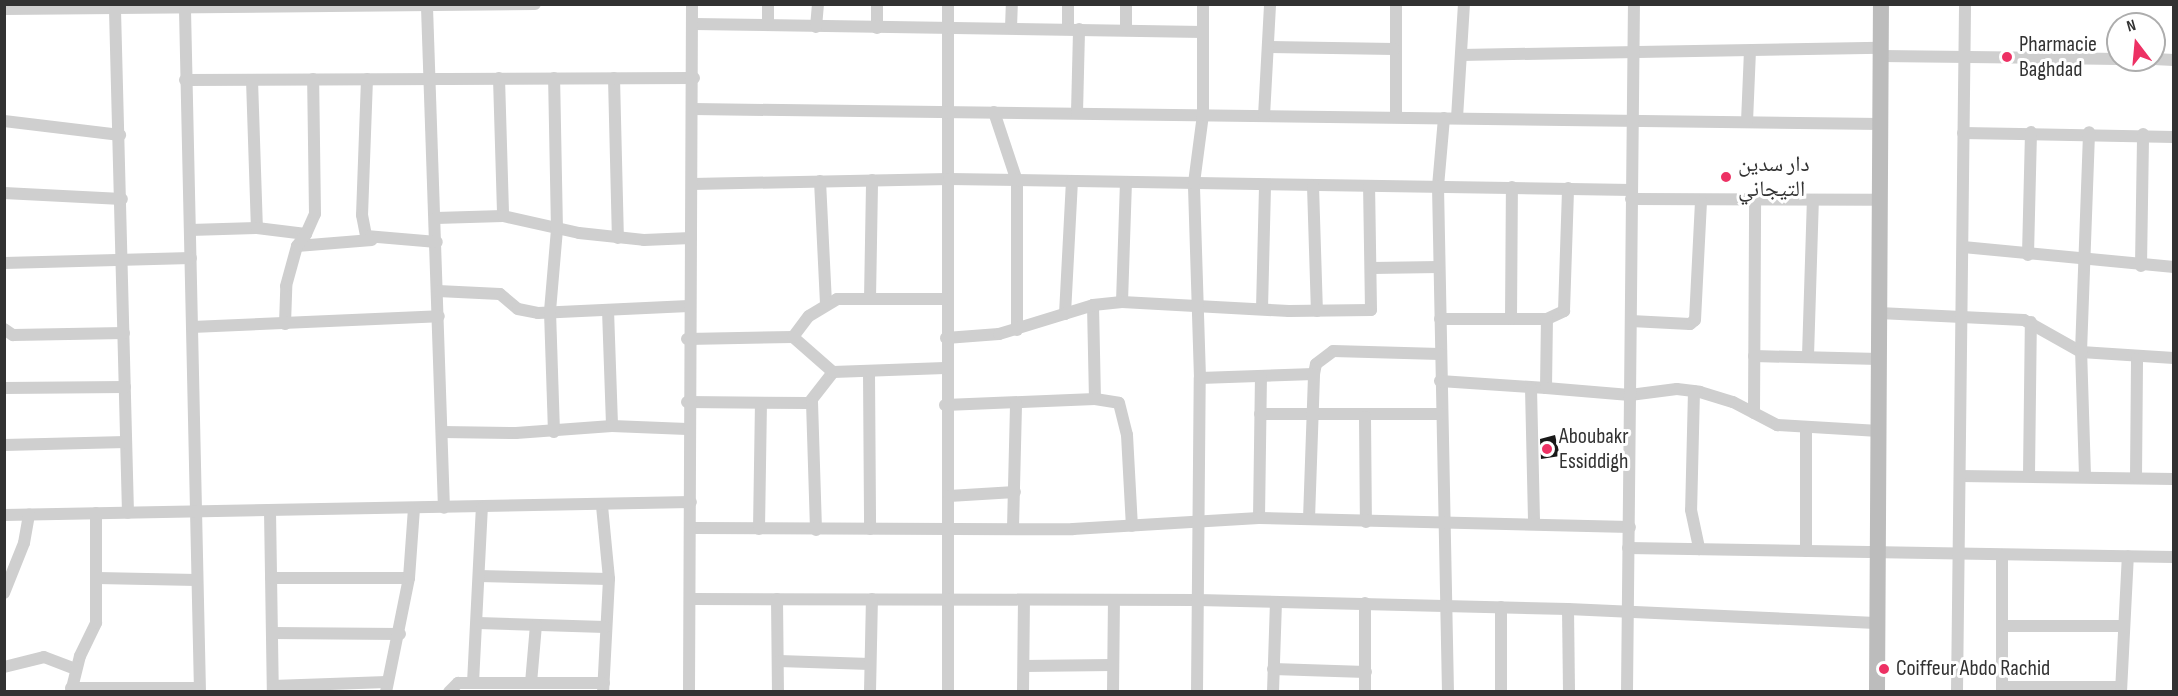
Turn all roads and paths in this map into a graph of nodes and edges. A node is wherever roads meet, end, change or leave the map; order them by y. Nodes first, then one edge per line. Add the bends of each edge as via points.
1 (535, 4) edge
2 (692, 4) edge
3 (768, 4) edge
4 (818, 4) edge
5 (877, 4) edge
6 (948, 4) edge
7 (1012, 4) edge
8 (1068, 4) edge
9 (1126, 4) edge
10 (1203, 4) edge
11 (1270, 4) edge
12 (1396, 4) edge
13 (1464, 4) edge
14 (1634, 4) edge
15 (1881, 4) edge
16 (1965, 4) edge
17 (455, 6) edge
18 (208, 7) edge
19 (428, 7) junction
20 (4, 9) edge
21 (115, 10) junction
22 (185, 10) junction
23 (694, 24) junction
24 (768, 25) junction
25 (816, 27) junction
26 (877, 28) junction
27 (950, 28) junction
28 (1011, 28) junction
29 (1074, 29) junction
30 (1126, 30) junction
31 (1203, 32) junction
32 (1268, 46) junction
33 (1394, 49) junction
34 (1750, 51) junction
35 (1634, 52) junction
36 (1881, 52) junction
37 (1461, 55) junction
38 (1963, 56) junction
39 (2106, 59) edge
40 (499, 78) junction
41 (554, 78) junction
42 (614, 78) junction
43 (694, 78) junction
44 (313, 79) junction
45 (367, 79) junction
46 (432, 79) junction
47 (185, 80) junction
48 (252, 80) junction
49 (693, 109) junction
50 (949, 112) junction
51 (994, 112) junction
52 (1077, 113) junction
53 (1203, 115) junction
54 (1264, 116) junction
55 (1396, 117) junction
56 (1444, 118) junction
57 (1457, 118) junction
58 (4, 121) edge
59 (1747, 122) junction
60 (1632, 123) junction
61 (1881, 124) junction
62 (2031, 132) junction
63 (2089, 132) junction
64 (1963, 133) junction
65 (2143, 134) junction
66 (120, 135) junction
67 (2174, 137) edge
68 (949, 179) junction
69 (872, 180) junction
70 (820, 181) junction
71 (1017, 181) junction
72 (1072, 181) junction
73 (1126, 182) junction
74 (1194, 183) junction
75 (692, 184) junction
76 (1265, 185) junction
77 (1313, 186) junction
78 (1438, 186) junction
79 (1369, 187) junction
80 (1512, 188) junction
81 (1568, 188) junction
82 (4, 193) edge
83 (1632, 194) junction
84 (122, 199) junction
85 (1755, 200) junction
86 (1813, 200) junction
87 (1880, 200) junction
88 (1701, 201) junction
89 (503, 216) junction
90 (436, 218) junction
91 (257, 228) junction
92 (190, 230) junction
93 (557, 230) junction
94 (306, 234) junction
95 (618, 238) junction
96 (691, 238) junction
97 (372, 240) junction
98 (437, 242) junction
99 (297, 246) junction
100 (1963, 248) junction
101 (2028, 255) junction
102 (191, 258) junction
103 (123, 259) junction
104 (2084, 261) junction
105 (4, 263) edge
106 (2141, 266) junction
107 (1439, 267) junction
108 (2174, 267) edge
109 (1372, 268) junction
110 (438, 291) junction
111 (870, 299) junction
112 (947, 299) junction
113 (826, 302) junction
114 (1122, 302) junction
115 (1093, 305) junction
116 (1199, 305) junction
117 (689, 306) junction
118 (1262, 309) junction
119 (608, 310) junction
120 (550, 311) junction
121 (1317, 311) junction
122 (1879, 313) junction
123 (1065, 314) junction
124 (439, 316) junction
125 (1962, 317) junction
126 (1440, 319) junction
127 (1511, 319) junction
128 (1547, 319) junction
129 (1630, 321) junction
130 (2031, 322) junction
131 (285, 324) junction
132 (192, 327) junction
133 (4, 329) edge
134 (1017, 330) junction
135 (124, 333) junction
136 (793, 337) junction
137 (946, 338) junction
138 (687, 339) junction
139 (2081, 352) junction
140 (1440, 354) junction
141 (1754, 356) junction
142 (1809, 356) junction
143 (2138, 358) junction
144 (2174, 358) edge
145 (1879, 359) junction
146 (945, 368) junction
147 (833, 372) junction
148 (869, 373) junction
149 (1314, 374) junction
150 (1261, 377) junction
151 (1200, 378) junction
152 (1440, 381) junction
153 (125, 387) junction
154 (4, 388) edge
155 (1531, 388) junction
156 (1546, 388) junction
157 (1694, 391) junction
158 (1630, 395) junction
159 (1095, 399) junction
160 (687, 402) junction
161 (812, 402) junction
162 (1016, 403) junction
163 (760, 405) junction
164 (945, 405) junction
165 (1754, 413) junction
166 (1260, 414) junction
167 (1442, 414) junction
168 (1313, 415) junction
169 (1365, 417) junction
170 (612, 426) junction
171 (1806, 428) junction
172 (687, 429) junction
173 (1879, 431) junction
174 (442, 432) junction
175 (554, 432) junction
176 (126, 442) junction
177 (4, 445) edge
178 (1960, 476) junction
179 (2029, 476) junction
180 (2085, 476) junction
181 (2136, 477) junction
182 (2174, 479) edge
183 (1015, 492) junction
184 (949, 496) junction
185 (690, 502) junction
186 (602, 506) junction
187 (444, 508) junction
188 (482, 508) junction
189 (414, 509) junction
190 (270, 511) junction
191 (195, 512) junction
192 (96, 513) junction
193 (128, 513) junction
194 (29, 514) junction
195 (4, 515) edge
196 (1258, 518) junction
197 (1200, 519) junction
198 (1309, 519) junction
199 (1366, 522) junction
200 (1534, 524) junction
201 (1444, 525) junction
202 (1132, 526) junction
203 (1630, 527) junction
204 (692, 528) junction
205 (1013, 528) junction
206 (759, 529) junction
207 (870, 529) junction
208 (816, 530) junction
209 (949, 530) junction
210 (1628, 548) junction
211 (1699, 549) junction
212 (1806, 551) junction
213 (1879, 553) junction
214 (1957, 554) junction
215 (2002, 555) junction
216 (2128, 556) junction
217 (2174, 557) edge
218 (479, 576) junction
219 (97, 578) junction
220 (271, 578) junction
221 (410, 578) junction
222 (609, 579) junction
223 (197, 580) junction
224 (6, 589) edge
225 (692, 599) junction
226 (777, 599) junction
227 (872, 599) junction
228 (950, 599) junction
229 (1024, 600) junction
230 (1198, 600) junction
231 (1114, 601) junction
232 (1276, 602) junction
233 (1365, 603) junction
234 (1445, 606) junction
235 (1501, 607) junction
236 (1568, 609) junction
237 (1627, 612) junction
238 (478, 623) junction
239 (1876, 623) junction
240 (536, 625) junction
241 (2004, 626) junction
242 (2124, 626) junction
243 (605, 627) junction
244 (272, 633) junction
245 (400, 634) junction
246 (779, 661) junction
247 (870, 664) junction
248 (1113, 665) junction
249 (1024, 666) junction
250 (4, 667) edge
251 (76, 669) junction
252 (1273, 669) junction
253 (1366, 672) junction
254 (473, 683) junction
255 (531, 683) junction
256 (387, 687) edge
257 (604, 687) edge
258 (273, 689) edge
259 (2002, 689) edge
260 (2121, 689) edge
261 (71, 690) edge
262 (200, 690) edge
263 (449, 692) edge
264 (689, 692) edge
265 (778, 692) edge
266 (870, 692) edge
267 (948, 692) edge
268 (1023, 692) edge
269 (1113, 692) edge
270 (1197, 692) edge
271 (1274, 692) edge
272 (1365, 692) edge
273 (1448, 692) edge
274 (1501, 692) edge
275 (1569, 692) edge
276 (1627, 692) edge
277 (1877, 692) edge
278 (1957, 692) edge

1 - 17 street
2 - 23 street
3 - 24 street
4 - 25 street
5 - 26 street
6 - 27 street
7 - 28 street
8 - 29 street
9 - 30 street
10 - 31 street
11 - 32 street
12 - 33 street
13 - 37 street
14 - 35 street
15 - 36 main road
16 - 38 street
17 - 19 street
18 - 19 street
18 - 22 street
19 - 46 street
20 - 21 street
21 - 22 street
21 - 66 street
22 - 47 street
23 - 24 street
23 - 43 street
24 - 25 street
25 - 26 street
26 - 27 street
27 - 28 street
27 - 50 street
28 - 29 street
29 - 30 street
29 - 52 street
30 - 31 street
31 - 53 street
32 - 33 street
32 - 54 street
33 - 55 street
34 - 35 street
34 - 36 street
34 - 59 street
35 - 37 street
35 - 60 street
36 - 38 street
36 - 61 main road
37 - 57 street
38 - 39 street
38 - 64 street
40 - 41 street
40 - 46 street
40 - 89 street
41 - 42 street
41 - 93 street
42 - 43 street
42 - 95 street
43 - 49 street
44 - 45 street
44 - 48 street
44 - 94 street via 315,214
45 - 46 street
45 - 97 street via 362,215 363,231
46 - 90 street
47 - 48 street
47 - 92 street
48 - 91 street
49 - 50 street
49 - 75 street
50 - 51 street
50 - 68 street
51 - 52 street
51 - 71 street
52 - 53 street
53 - 54 street
53 - 74 street
54 - 55 street
55 - 56 street
56 - 57 street
56 - 78 street
57 - 60 street
58 - 66 street
59 - 60 street
59 - 61 street
60 - 83 street
61 - 87 main road
62 - 63 street
62 - 64 street
62 - 101 street
63 - 65 street
63 - 104 street
64 - 100 street
65 - 67 street
65 - 106 street
66 - 84 street
68 - 69 street
68 - 71 street
68 - 112 street
69 - 70 street
69 - 111 street
70 - 75 street
70 - 113 street
71 - 72 street
71 - 134 street
72 - 73 street
72 - 123 street
73 - 74 street
73 - 114 street
74 - 76 street
74 - 116 street
75 - 96 street
76 - 77 street
76 - 118 street
77 - 79 street
77 - 121 street
78 - 79 street
78 - 80 street
78 - 107 street
79 - 109 street
80 - 81 street
80 - 127 street
81 - 83 street
81 - 128 street via 1566,304 1557,318
82 - 84 street
83 - 88 street
83 - 129 street
84 - 103 street
85 - 86 street
85 - 88 street
85 - 141 street
86 - 87 street
86 - 142 street
87 - 122 main road
88 - 129 street via 1695,320 1690,324
89 - 90 street
89 - 93 street
90 - 98 street
91 - 92 street
91 - 94 street
92 - 102 street
93 - 95 street
93 - 120 street
94 - 99 street
95 - 96 street
96 - 117 street
97 - 98 street
97 - 99 street
98 - 110 street
99 - 131 street via 286,286
100 - 101 street
100 - 125 street
101 - 104 street
102 - 103 street
102 - 132 street
103 - 105 street
103 - 135 street
104 - 106 street
104 - 139 street
106 - 108 street
107 - 109 street
107 - 126 street
109 - 121 street via 1371,310
110 - 120 street via 500,294 518,309
110 - 124 street
111 - 112 street
111 - 113 street
112 - 137 street
113 - 136 street
114 - 115 street
114 - 116 street
115 - 123 street
115 - 159 street
116 - 118 street
116 - 151 street
117 - 119 street
117 - 138 street
118 - 121 street
119 - 120 street
119 - 170 street
120 - 175 street
122 - 125 street
122 - 145 main road
123 - 134 street
124 - 131 street
124 - 174 street
125 - 130 street
125 - 178 street
126 - 127 street
126 - 140 street
127 - 128 street
128 - 156 street
129 - 158 street
130 - 139 street
130 - 179 street
131 - 132 street
132 - 191 street
133 - 135 street via 13,335
134 - 137 street
135 - 153 street
136 - 138 street
136 - 147 street
137 - 146 street
138 - 160 street
139 - 143 street
139 - 180 street
140 - 149 street via 1333,351 1316,363
140 - 152 street
141 - 142 street
141 - 165 street
142 - 145 street
143 - 144 street
143 - 181 street
145 - 173 main road
146 - 148 street
146 - 164 street
147 - 148 street
147 - 161 street
148 - 207 street
149 - 150 street
149 - 168 street
150 - 151 street
150 - 166 street
151 - 197 street
152 - 155 street
152 - 167 street
153 - 154 street
153 - 176 street
155 - 156 street
155 - 200 street
156 - 158 street
157 - 158 street
157 - 165 street via 1734,402
157 - 211 street via 1691,510
158 - 203 street
159 - 162 street
159 - 202 street via 1122,408
160 - 163 street
160 - 172 street
161 - 163 street
161 - 208 street
162 - 164 street
162 - 183 street
163 - 206 street
164 - 184 street
165 - 171 street via 1777,425
166 - 168 street
166 - 196 street
167 - 169 street
167 - 201 street
168 - 169 street
168 - 198 street
169 - 199 street
170 - 172 street
170 - 175 street
171 - 173 street
171 - 212 street
172 - 185 street
173 - 213 main road
174 - 175 street
174 - 187 street
176 - 177 street
176 - 193 street
178 - 179 street
178 - 214 street
179 - 180 street
180 - 181 street
181 - 182 street
183 - 184 street
183 - 205 street
184 - 209 street
185 - 186 street
185 - 204 street
186 - 188 street
186 - 222 street
187 - 188 street
187 - 189 street
188 - 218 street
189 - 190 street
189 - 221 street
190 - 191 street
190 - 220 street
191 - 193 street
191 - 223 street
192 - 193 street
192 - 194 street
192 - 219 street
194 - 195 street
194 - 224 street via 24,543
196 - 197 street
196 - 198 street
197 - 202 street
197 - 230 street
198 - 199 street
199 - 201 street
200 - 201 street
200 - 203 street
201 - 234 street
202 - 205 street
203 - 210 street
204 - 206 street
204 - 225 street
205 - 209 street
206 - 208 street
207 - 208 street
207 - 209 street
209 - 228 street
210 - 211 street
210 - 237 street
211 - 212 street
212 - 213 street
213 - 214 street
213 - 239 main road
214 - 215 street
214 - 278 street
215 - 216 street
215 - 241 street
216 - 217 street
216 - 242 street
218 - 222 street
218 - 238 street
219 - 223 street
219 - 251 street via 96,622
220 - 221 street
220 - 244 street
221 - 245 street
222 - 243 street
223 - 262 street
225 - 226 street
225 - 264 street
226 - 227 street
226 - 246 street
227 - 228 street
227 - 247 street
228 - 229 street
228 - 267 street
229 - 231 street
229 - 249 street
230 - 231 street
230 - 232 street
230 - 270 street
231 - 248 street
232 - 233 street
232 - 252 street
233 - 234 street
233 - 253 street
234 - 235 street
234 - 273 street
235 - 236 street
235 - 274 street
236 - 237 street
236 - 275 street
237 - 239 street
237 - 276 street
238 - 240 street
238 - 254 street
239 - 277 main road
240 - 243 street
240 - 255 street
241 - 242 street
241 - 259 street
242 - 260 street
243 - 257 street
244 - 245 street
244 - 258 street
245 - 256 street
246 - 247 street
246 - 265 street
247 - 266 street
248 - 249 street
248 - 269 street
249 - 268 street
250 - 251 street via 44,657
251 - 261 street
252 - 253 street
252 - 271 street
253 - 272 street
254 - 255 street
254 - 263 street via 458,683
255 - 257 street
256 - 258 street
259 - 260 street
261 - 262 street

